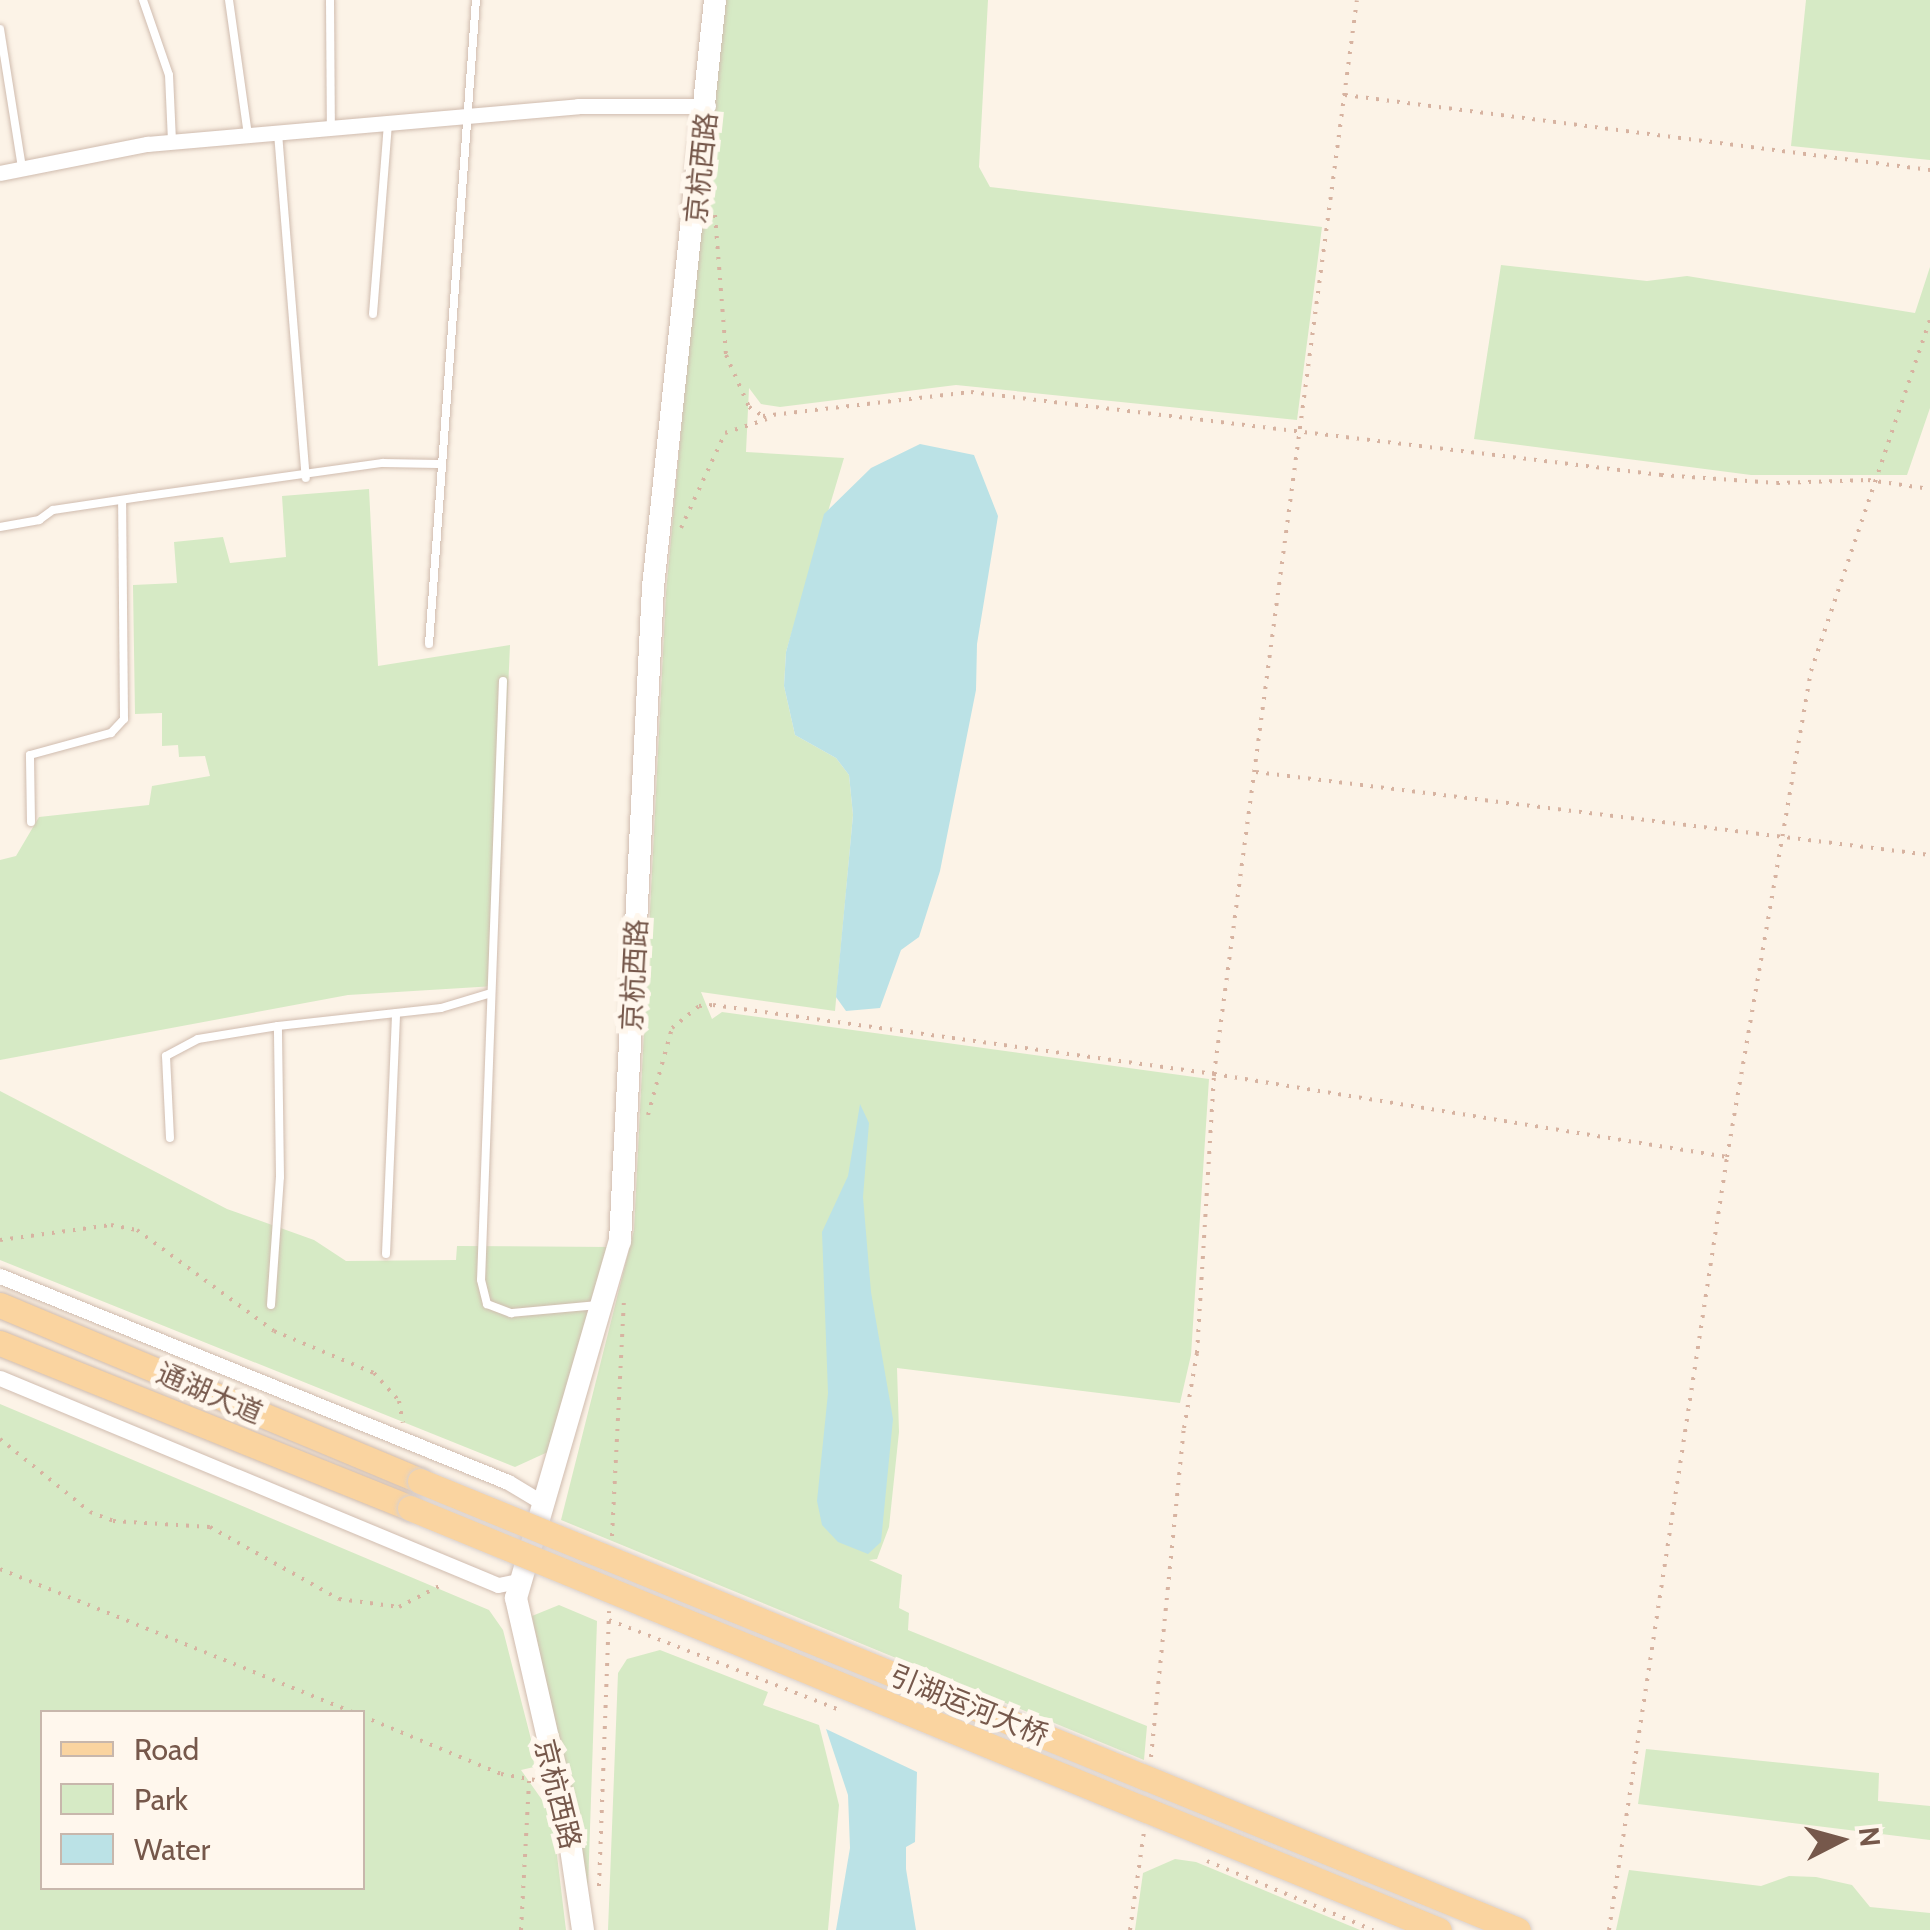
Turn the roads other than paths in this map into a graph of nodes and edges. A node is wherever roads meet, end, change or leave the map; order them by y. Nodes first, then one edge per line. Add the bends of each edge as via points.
1 (142, 0) edge
2 (229, 0) edge
3 (330, 0) edge
4 (476, 0) edge
5 (714, 0) edge
6 (0, 29) edge
7 (708, 106) junction
8 (469, 117) junction
9 (388, 124) junction
10 (331, 128) junction
11 (278, 133) junction
12 (248, 136) junction
13 (172, 142) junction
14 (22, 168) junction
15 (0, 172) edge
16 (374, 314) dead end
17 (438, 464) junction
18 (306, 478) junction
19 (122, 501) junction
20 (0, 527) edge
21 (429, 644) dead end
22 (503, 681) dead end
23 (30, 822) dead end
24 (491, 993) junction
25 (396, 1013) junction
26 (278, 1026) junction
27 (170, 1138) dead end
28 (386, 1254) dead end
29 (0, 1276) edge
30 (602, 1304) junction
31 (0, 1305) edge
32 (271, 1305) dead end
33 (0, 1343) edge
34 (0, 1378) edge
35 (420, 1480) joint
36 (543, 1503) junction
37 (410, 1508) joint
38 (518, 1581) junction
39 (583, 1930) edge
40 (1439, 1930) edge
41 (1518, 1930) edge

1 - 13 lane via 168,75
2 - 12 lane
3 - 10 lane
4 - 8 lane
5 - 7 main road, 京杭西路
6 - 14 lane
7 - 8 street via 578,106
7 - 30 main road, 京杭西路 via 653,587 620,1242
8 - 9 street
8 - 17 lane
9 - 10 street
9 - 16 lane
10 - 11 street
11 - 12 street
11 - 18 lane
12 - 13 street
13 - 14 street
14 - 15 street
17 - 18 lane via 383,462
17 - 21 lane
18 - 19 lane
19 - 20 lane via 53,510 40,520
19 - 23 lane via 124,719 111,733 30,755
22 - 24 lane
24 - 25 lane
24 - 30 lane via 483,1294 487,1304 511,1314
25 - 26 lane
25 - 28 lane
26 - 27 lane via 198,1039 166,1056
26 - 32 lane via 280,1177
29 - 36 street via 508,1482
30 - 36 main road, 京杭西路
31 - 35 main road, 通湖大道
33 - 37 main road, 通湖大道
34 - 38 street via 498,1585
35 - 41 main road, 引湖运河大桥, bridge
36 - 38 main road, 京杭西路
37 - 40 main road, 引湖运河大桥, bridge
38 - 39 main road, 京杭西路 via 520,1626

